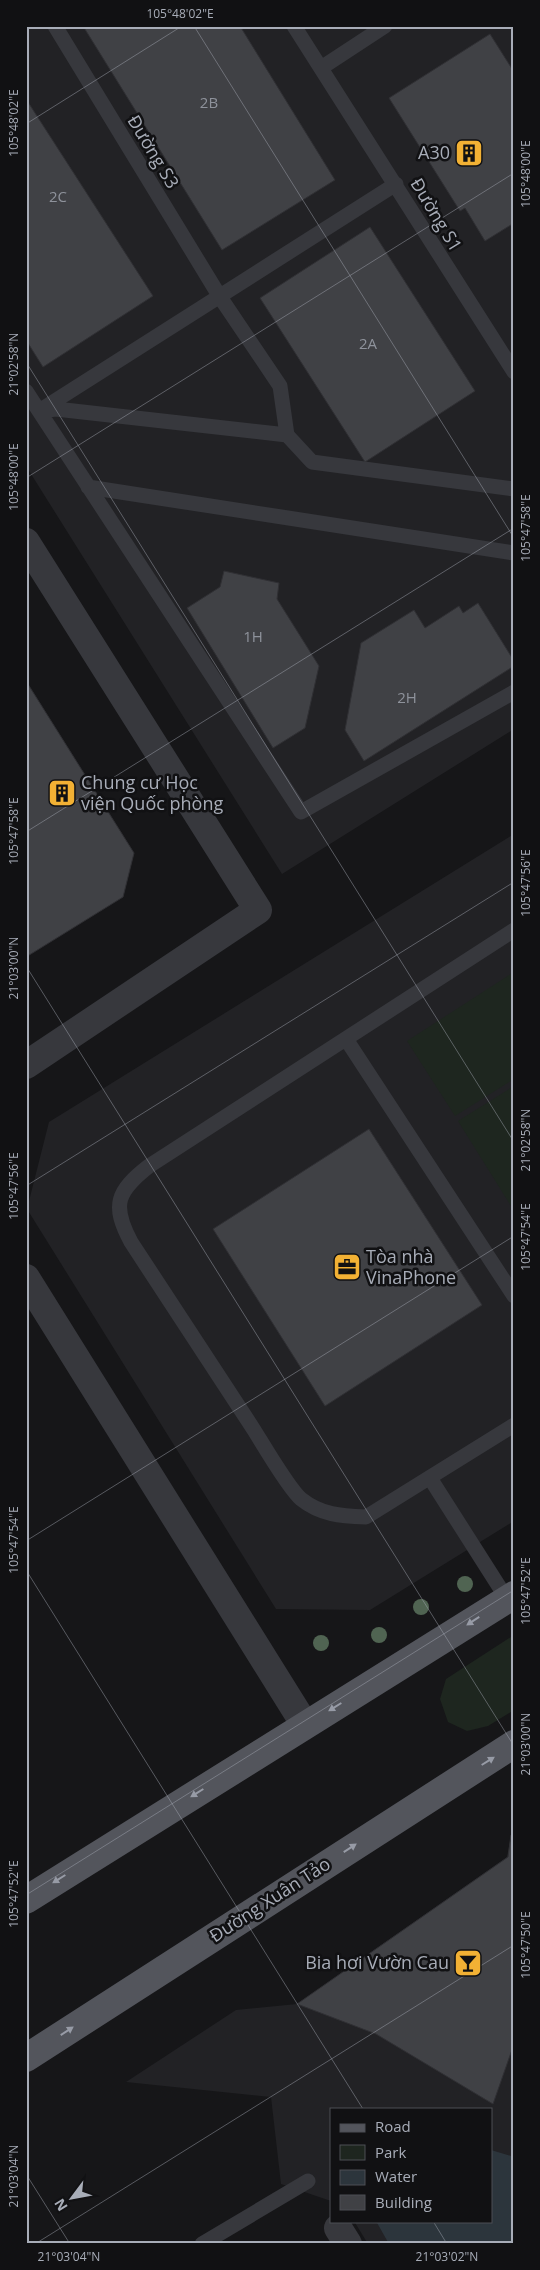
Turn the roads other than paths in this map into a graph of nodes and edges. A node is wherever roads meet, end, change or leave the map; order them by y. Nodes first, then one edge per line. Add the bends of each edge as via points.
1 (54, 26) edge
2 (294, 26) edge
3 (385, 26) edge
4 (321, 68) junction
5 (396, 184) junction
6 (220, 297) junction
7 (514, 372) edge
8 (26, 391) edge
9 (39, 411) junction
10 (287, 435) junction
11 (88, 487) junction
12 (514, 489) edge
13 (26, 542) edge
14 (514, 553) edge
15 (514, 692) edge
16 (514, 930) edge
17 (346, 1039) junction
18 (26, 1065) edge
19 (26, 1278) edge
20 (514, 1296) edge
21 (514, 1425) edge
22 (430, 1478) junction
23 (510, 1597) edge
24 (304, 1725) junction
25 (514, 1744) edge
26 (26, 1900) edge
27 (26, 2058) edge
28 (308, 2180) dead end
29 (202, 2244) edge

1 - 6 lane, Đường S3
2 - 4 lane, Đường S1
3 - 4 lane
4 - 5 lane, Đường S1
5 - 6 lane
5 - 7 lane, Đường S1
6 - 9 lane
6 - 10 lane, Đường S3 via 280,386
8 - 9 lane
9 - 10 lane via 56,409
9 - 11 lane
10 - 12 lane via 312,462
11 - 14 lane
11 - 15 lane via 301,812
13 - 18 street via 258,910
16 - 17 lane
17 - 20 lane
17 - 22 lane via 134,1178 122,1193 118,1211 131,1242 299,1498 324,1513 366,1517
19 - 24 street
21 - 22 lane
22 - 23 lane
23 -> 24 main road
24 -> 26 main road
27 -> 25 main road, Đường Xuân Tảo
28 - 29 lane

